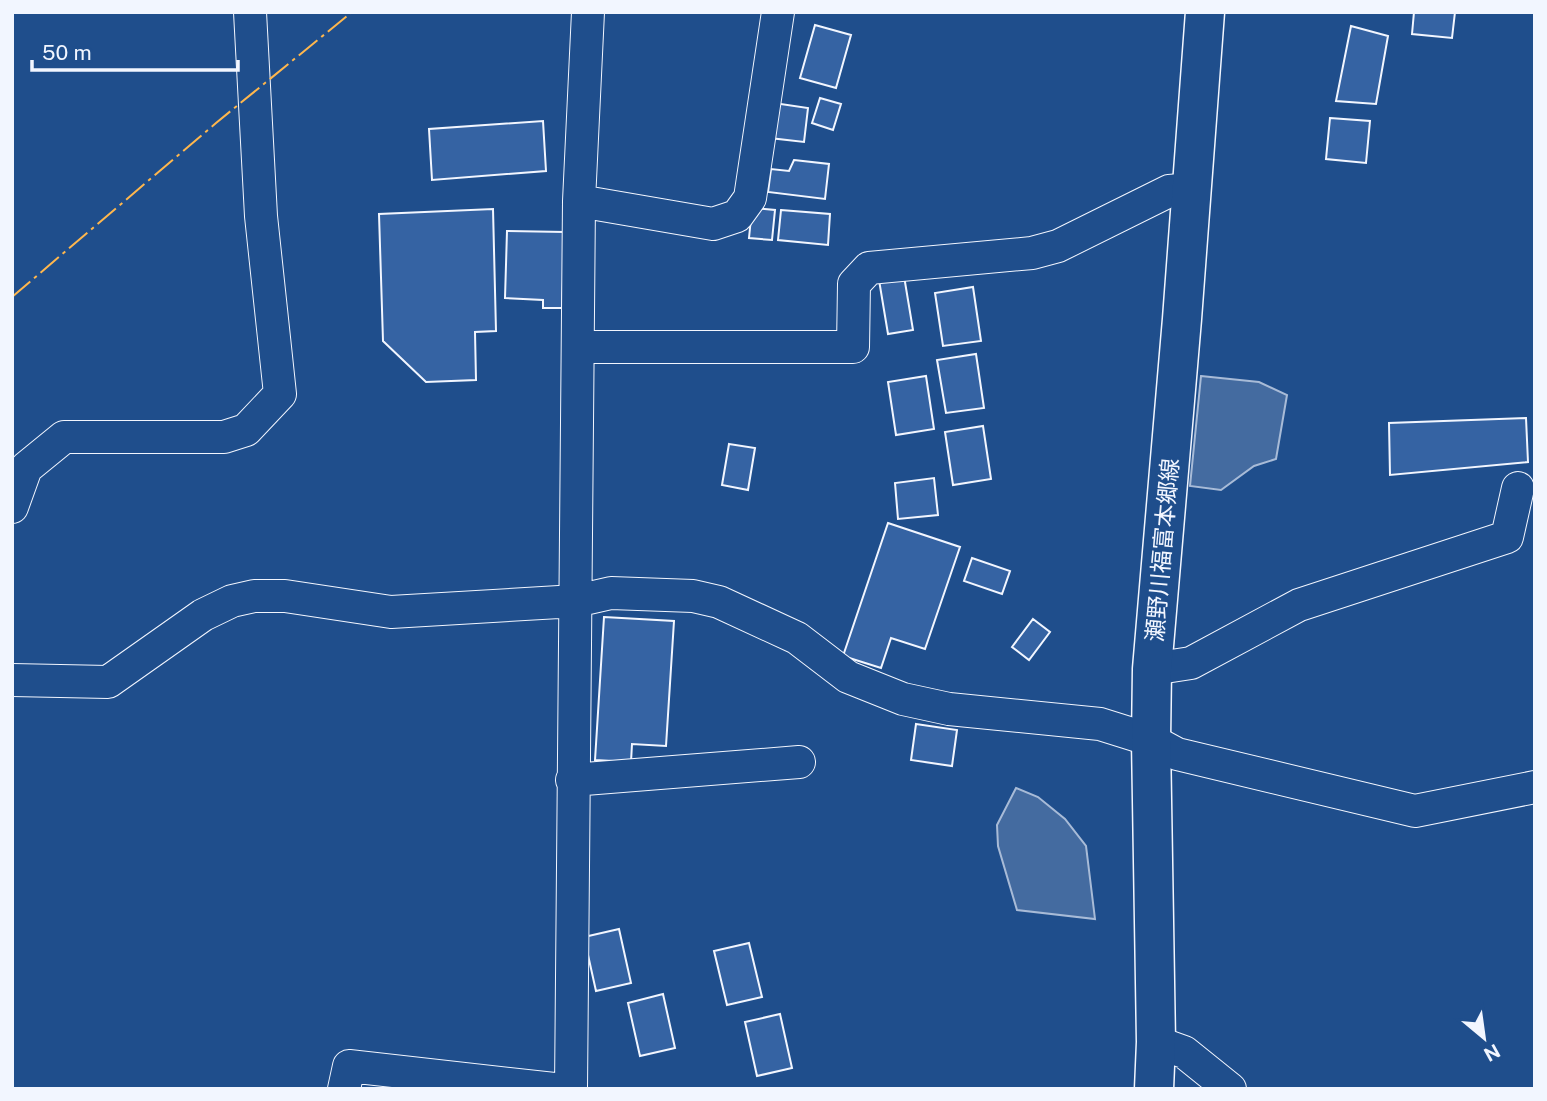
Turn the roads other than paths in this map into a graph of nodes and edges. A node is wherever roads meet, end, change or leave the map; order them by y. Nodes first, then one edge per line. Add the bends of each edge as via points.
1 (250, 12) edge
2 (588, 12) edge
3 (778, 12) edge
4 (1205, 12) edge
5 (1192, 189) junction
6 (579, 201) junction
7 (579, 347) junction
8 (1518, 488) dead end
9 (12, 507) edge
10 (576, 601) junction
11 (1152, 669) junction
12 (12, 680) edge
13 (1151, 740) junction
14 (799, 762) dead end
15 (572, 780) junction
16 (1535, 787) edge
17 (1156, 1042) junction
18 (344, 1089) edge
19 (554, 1089) edge
20 (571, 1089) edge
21 (1154, 1089) edge
22 (1230, 1089) edge

1 - 9 street via 261,216 280,394 246,430 224,437 64,437 26,468
2 - 6 street
3 - 6 street via 750,198 737,216 713,224
4 - 5 main road, 瀬野川福富本郷線
5 - 7 street via 1169,191 1058,246 1032,253 869,268 854,284 853,347
5 - 11 main road, 瀬野川福富本郷線
6 - 7 street
7 - 10 street
8 - 11 street via 1507,537 1299,606 1191,663
10 - 12 street via 391,612 285,596 254,596 202,615 108,682
10 - 13 street via 611,593 693,596 719,602 797,638 848,677 903,699 949,709 1100,724
10 - 15 street
11 - 13 main road, 瀬野川福富本郷線
13 - 16 street via 1177,754 1415,811
13 - 17 main road, 瀬野川福富本郷線
14 - 15 street
15 - 20 street
17 - 21 main road, 瀬野川福富本郷線
17 - 22 street via 1184,1052
18 - 19 street via 349,1066

